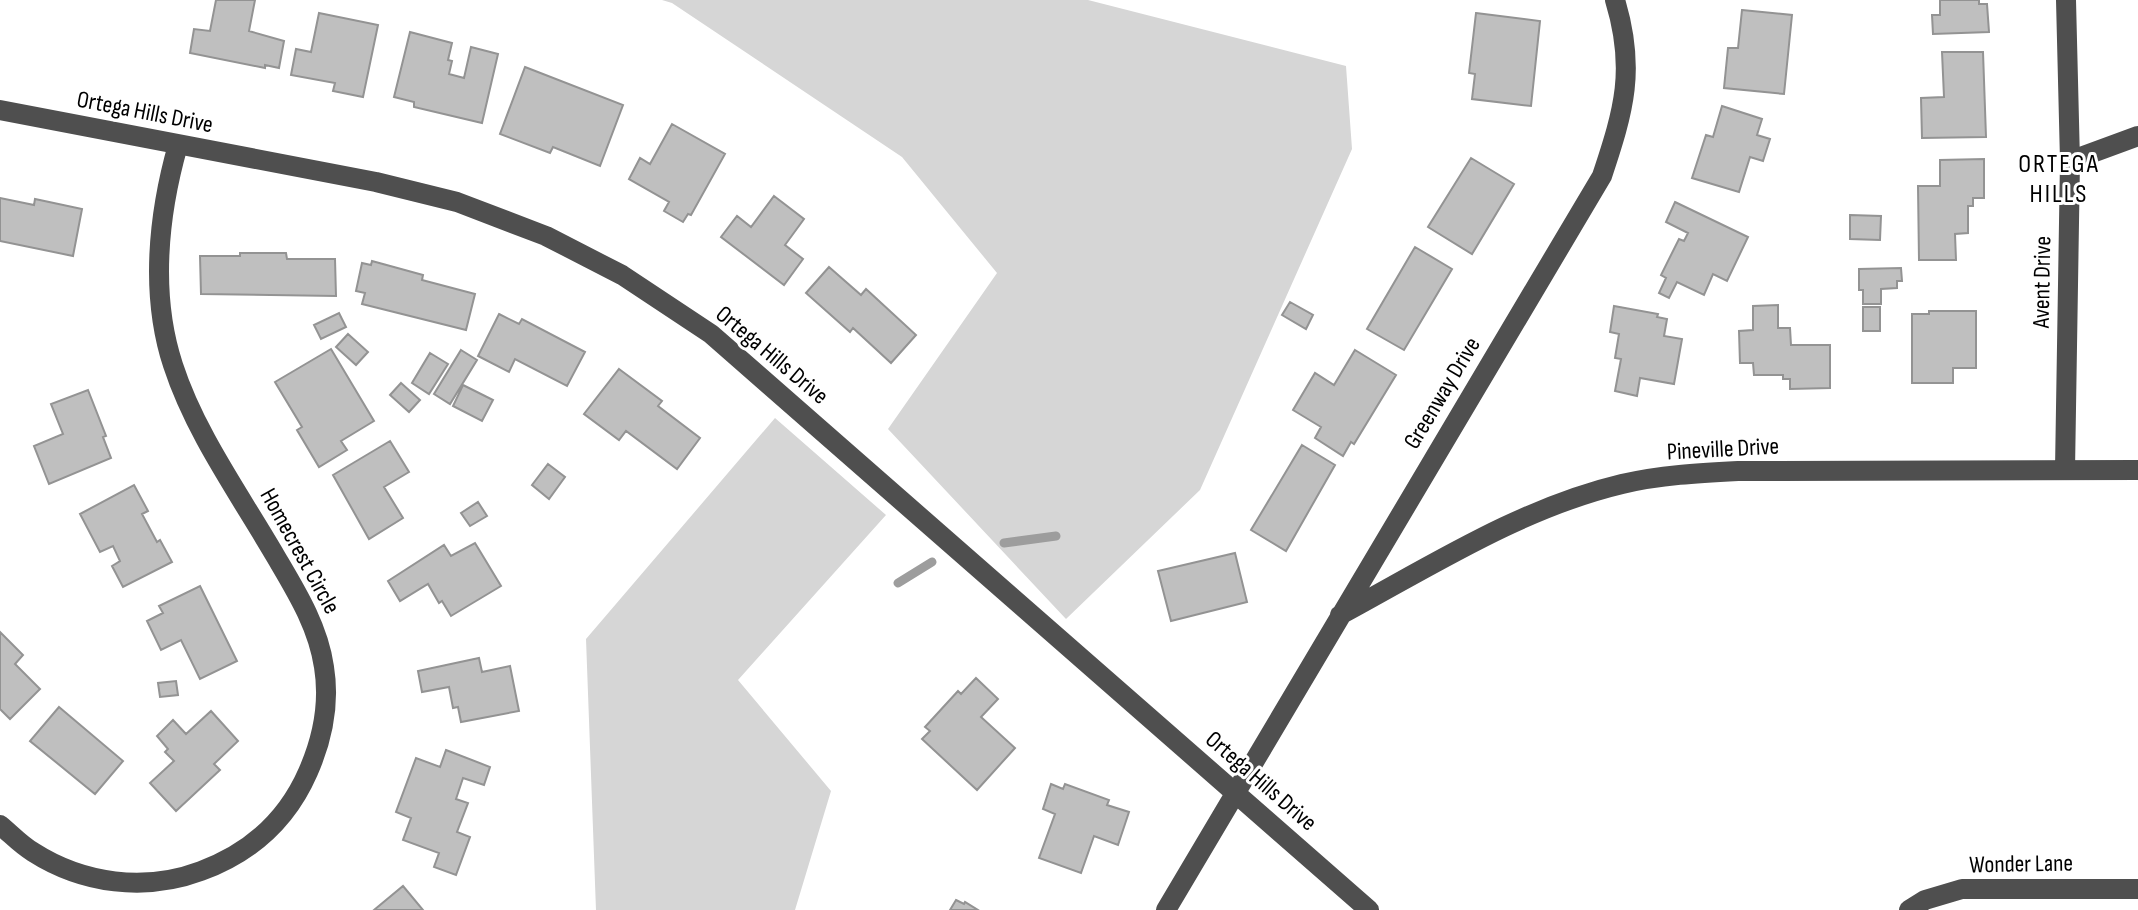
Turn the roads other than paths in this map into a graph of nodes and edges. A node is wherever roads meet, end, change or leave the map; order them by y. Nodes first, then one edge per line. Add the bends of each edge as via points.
1 (1615, 0) edge
2 (2066, 0) edge
3 (0, 110) edge
4 (2138, 136) edge
5 (178, 145) junction
6 (2070, 161) junction
7 (2065, 470) junction
8 (2138, 470) edge
9 (1340, 615) junction
10 (1236, 793) junction
11 (0, 825) edge
12 (2138, 889) edge
13 (1166, 910) edge
14 (1369, 910) edge
15 (1909, 910) edge

1 - 9 street, Greenway Drive via 1628,70 1621,120 1602,176
2 - 6 street, Avent Drive
3 - 5 street, Ortega Hills Drive
4 - 6 street
5 - 10 street, Ortega Hills Drive via 457,202 546,236 622,275 711,334
5 - 11 street, Homecrest Circle via 165,190 160,314 174,367 199,424 314,627 326,697 319,746 298,797 268,831 247,849 180,879 140,885 67,870 32,852
6 - 7 street, Avent Drive
7 - 8 street, Pineville Drive
7 - 9 street, Pineville Drive via 1738,471 1623,484 1514,522
9 - 10 street, Greenway Drive
10 - 13 street, Greenway Drive
10 - 14 street, Ortega Hills Drive
12 - 15 street, Wonder Lane via 1962,889

